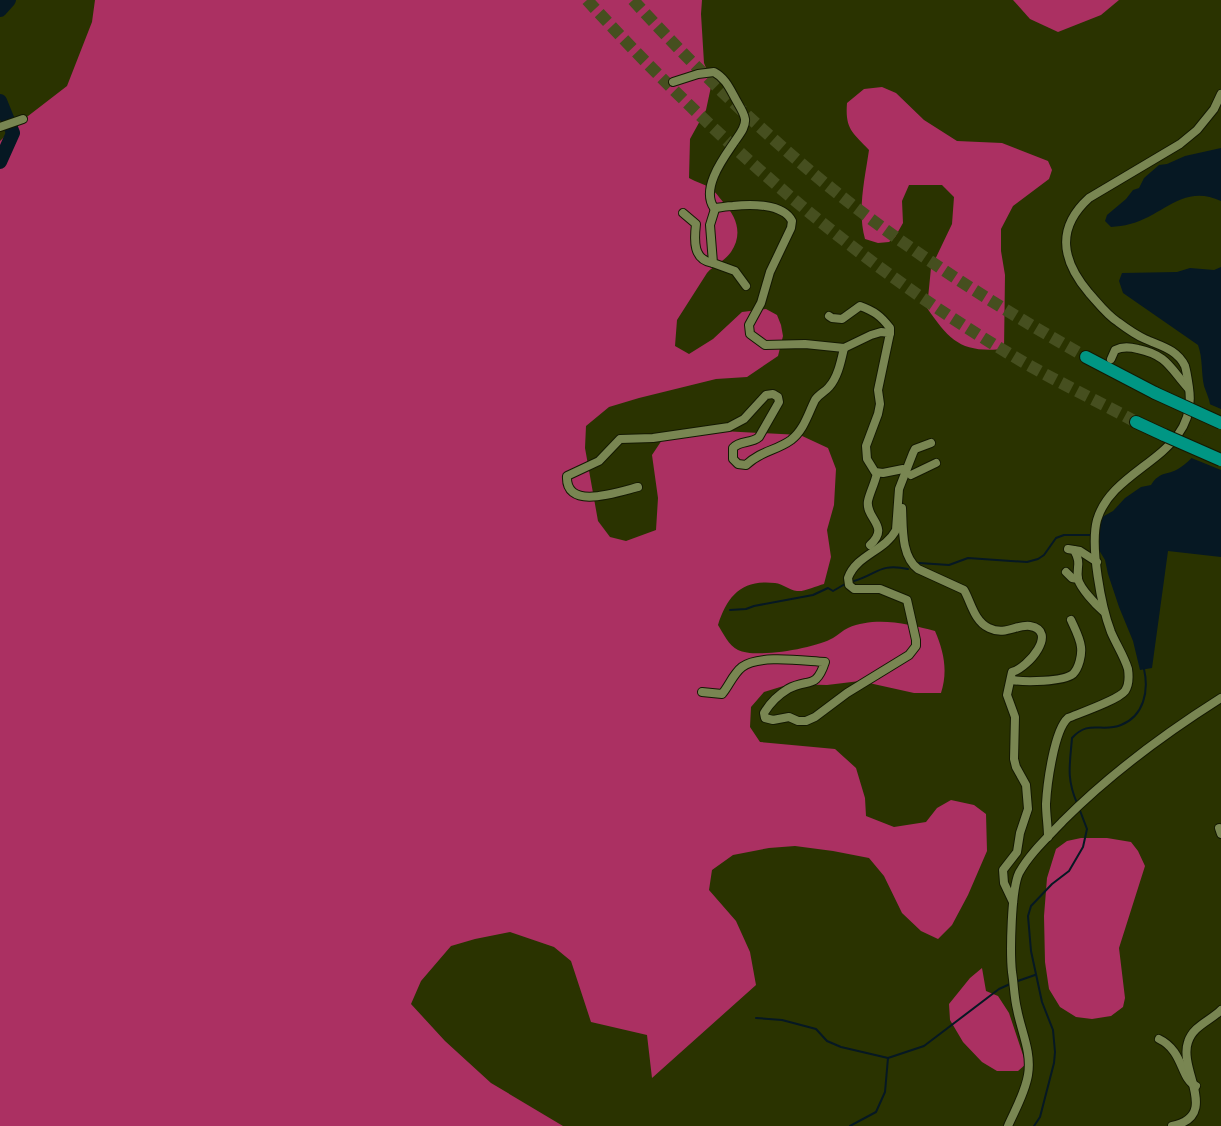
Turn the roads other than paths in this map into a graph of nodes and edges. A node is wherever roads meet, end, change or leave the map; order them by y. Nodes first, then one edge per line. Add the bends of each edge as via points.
1 (673, 82) dead end
2 (1221, 94) edge
3 (23, 119) dead end
4 (0, 127) edge
5 (715, 209) junction
6 (683, 213) dead end
7 (713, 263) junction
8 (746, 286) dead end
9 (829, 315) dead end
10 (890, 333) junction
11 (844, 348) junction
12 (1086, 357) tunnel mouth
13 (1111, 359) dead end
14 (1189, 388) junction
15 (1136, 422) tunnel mouth
16 (1221, 423) edge
17 (931, 443) dead end
18 (1221, 460) edge
19 (936, 463) dead end
20 (877, 473) junction
21 (909, 473) junction
22 (638, 487) dead end
23 (870, 545) dead end
24 (1097, 562) junction
25 (1066, 572) dead end
26 (1078, 579) junction
27 (1104, 612) junction
28 (1071, 620) dead end
29 (1012, 680) junction
30 (702, 692) dead end
31 (1221, 698) edge
32 (1047, 837) junction
33 (1013, 902) junction
34 (1221, 1010) edge
35 (1159, 1039) dead end
36 (1197, 1086) junction
37 (1008, 1126) edge
38 (1172, 1126) edge

1 - 5 street via 714,72 725,80 745,116 745,126 727,152 709,193
2 - 14 street via 1214,110 1180,144 1078,207 1065,239 1068,260 1081,284 1116,322 1180,357
3 - 4 street
5 - 7 street via 710,225
5 - 11 street via 742,205 772,208 792,220 749,325 750,334 765,345
6 - 7 street via 696,224 694,243 701,259
7 - 8 street via 735,271
9 - 10 street via 842,319 860,306 882,317
10 - 11 street via 871,335
10 - 20 street via 878,390 878,414 866,446 867,459
11 - 22 street via 832,384 818,396 795,437 760,453 746,465 733,459 733,448 759,437 778,402 773,394 766,395 744,419 729,427 620,439 599,461 567,476 566,484 575,495 596,496
12 - 16 highway, bridge
13 - 14 street via 1121,347 1149,351 1161,356
14 - 24 street via 1188,411 1176,439 1125,481 1101,509 1094,536
15 - 18 highway, bridge
17 - 21 street via 915,449
19 - 21 street
20 - 21 street via 903,469
20 - 23 street via 867,503 879,532
21 - 29 street via 902,510 906,552 912,564 964,590 978,620 989,628 1002,631 1030,626 1040,634 1036,655 1012,672
21 - 30 street via 899,489 893,535 858,564 848,582 855,589 880,589 907,600 916,640 909,655 806,721 789,717 773,720 765,718 764,713 769,704 790,688 819,678 825,662 752,663 742,667 722,694
24 - 26 street via 1071,550 1080,559
24 - 27 street
25 - 26 street
26 - 27 street
27 - 32 street via 1129,681 1118,697 1063,722 1057,736 1046,805
28 - 29 street via 1081,648 1074,673 1034,682
29 - 33 street via 1007,695 1015,717 1014,759 1026,785 1028,809 1017,852 1003,870
31 - 32 street via 1154,742
32 - 33 street via 1018,875
33 - 37 street via 1015,995 1029,1059 1025,1088
34 - 36 street via 1196,1029 1187,1044
35 - 36 street via 1169,1044 1187,1079
36 - 38 street via 1197,1111 1183,1124

